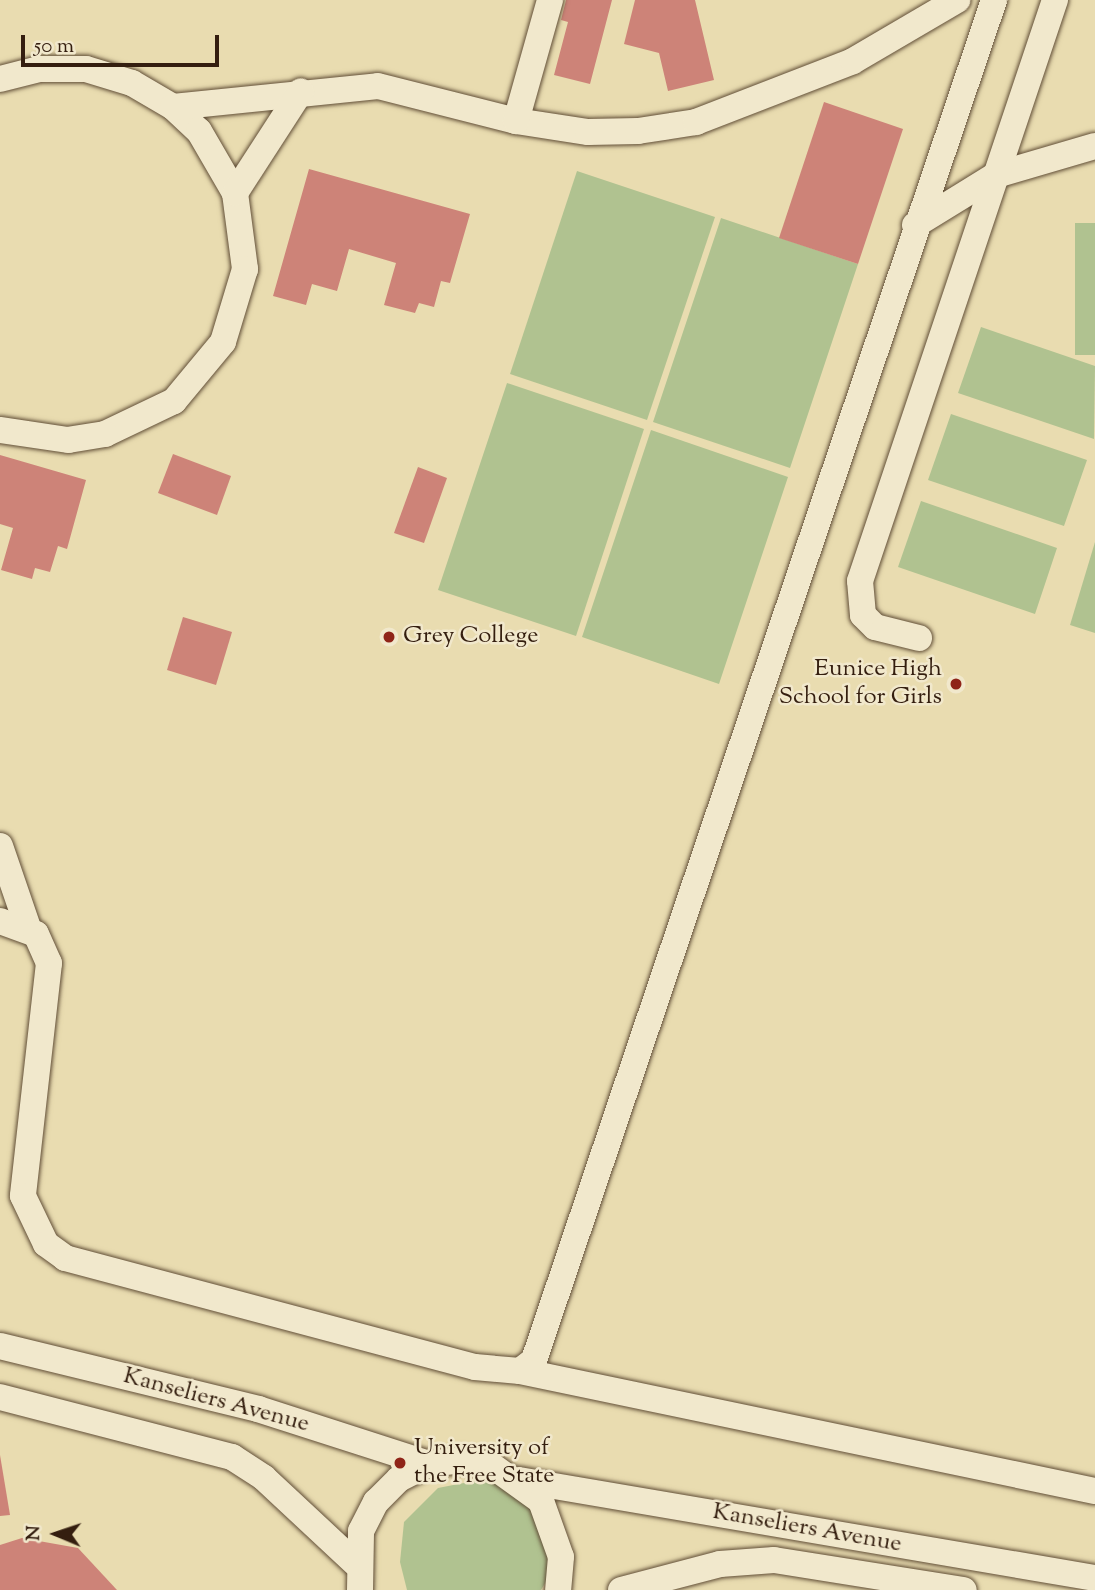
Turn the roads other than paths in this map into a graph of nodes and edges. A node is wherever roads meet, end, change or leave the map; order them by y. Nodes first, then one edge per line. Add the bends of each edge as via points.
1 (550, 0) edge
2 (957, 0) edge
3 (994, 0) edge
4 (1055, 0) edge
5 (0, 79) edge
6 (301, 91) junction
7 (173, 107) junction
8 (516, 121) junction
9 (1095, 146) edge
10 (996, 175) junction
11 (235, 193) junction
12 (915, 225) junction
13 (0, 430) edge
14 (919, 638) dead end
15 (0, 846) edge
16 (0, 921) edge
17 (27, 928) junction
18 (0, 1346) edge
19 (520, 1371) junction
20 (0, 1397) edge
21 (429, 1464) junction
22 (519, 1480) junction
23 (1095, 1491) edge
24 (355, 1563) junction
25 (1095, 1578) edge
26 (884, 1582) edge
27 (360, 1590) edge
28 (558, 1590) edge
29 (621, 1590) edge
30 (964, 1590) edge

1 - 8 street
2 - 8 street via 864,57 696,122 587,132
3 - 12 street
4 - 10 street
5 - 7 street via 39,69 86,69 132,83
6 - 7 street
6 - 8 street via 378,86
6 - 11 street
7 - 11 street via 199,131
9 - 10 street
10 - 12 street
10 - 14 street via 860,581 863,615 875,627
11 - 13 street via 244,230 240,294 223,342 202,374 141,421 106,434 68,440
12 - 19 street via 534,1360
15 - 17 street
16 - 17 street
17 - 19 street via 49,963 23,1196 46,1244 65,1258 475,1367
18 - 21 street, Kanseliers Avenue via 258,1409
19 - 23 street
20 - 24 street, Kanseliers Avenue via 232,1457 264,1478
21 - 22 street, Kanseliers Avenue via 481,1464
21 - 24 street, Kanseliers Avenue via 399,1479 376,1502 361,1531
22 - 25 street, Kanseliers Avenue
22 - 28 street, Kanseliers Avenue via 555,1527 561,1557
24 - 27 street, Kanseliers Avenue
26 - 29 street, Kanseliers Avenue via 774,1560 720,1564
26 - 30 street, Kanseliers Avenue

